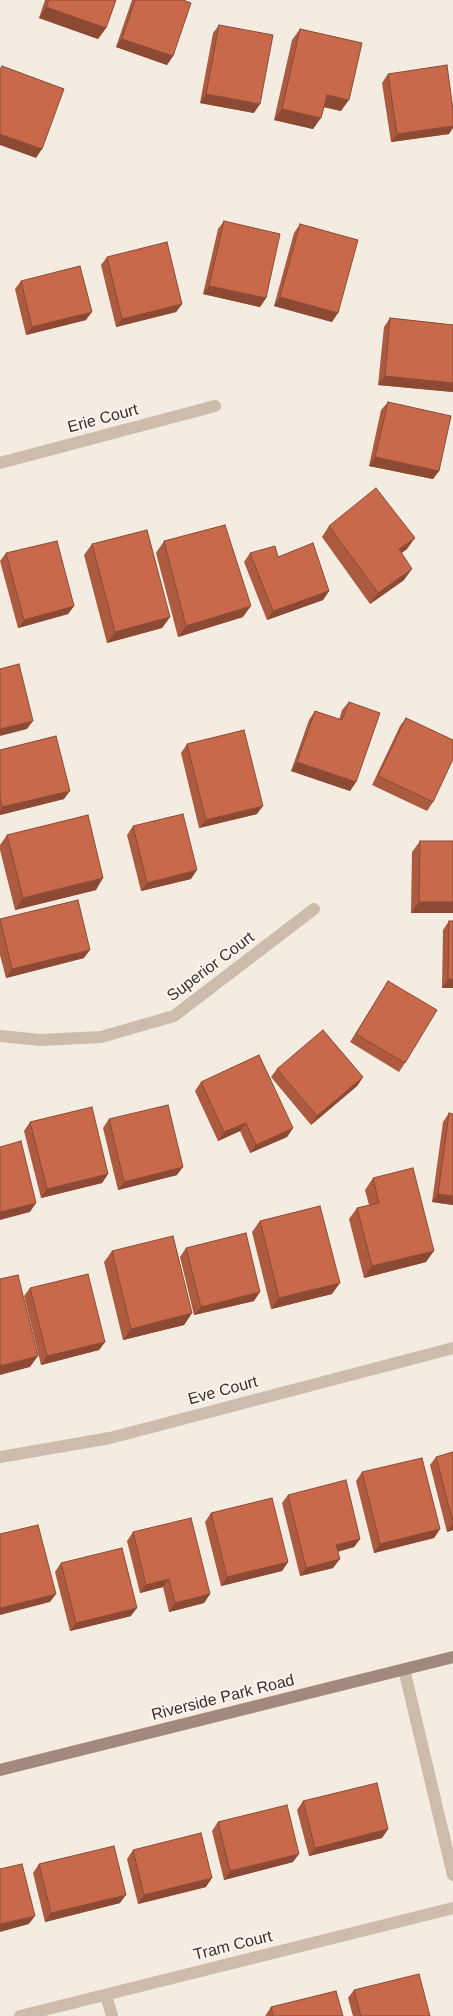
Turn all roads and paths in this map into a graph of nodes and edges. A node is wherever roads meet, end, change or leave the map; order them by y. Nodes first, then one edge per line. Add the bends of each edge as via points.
1 (215, 406) dead end
2 (0, 463) edge
3 (314, 909) dead end
4 (0, 1036) edge
5 (453, 1348) edge
6 (0, 1457) edge
7 (453, 1656) edge
8 (404, 1670) junction
9 (0, 1770) edge
10 (453, 1875) edge
11 (453, 1908) edge
12 (106, 1995) junction
13 (20, 2016) edge
14 (112, 2016) edge

1 - 2 street, Erie Court
3 - 4 street, Superior Court via 174,1016 101,1037 40,1040
5 - 6 street, Eve Court via 110,1438
7 - 8 street, Riverside Park Road
8 - 9 street, Riverside Park Road
8 - 10 street
11 - 12 street, Tram Court
12 - 13 street, Tram Court
12 - 14 street

